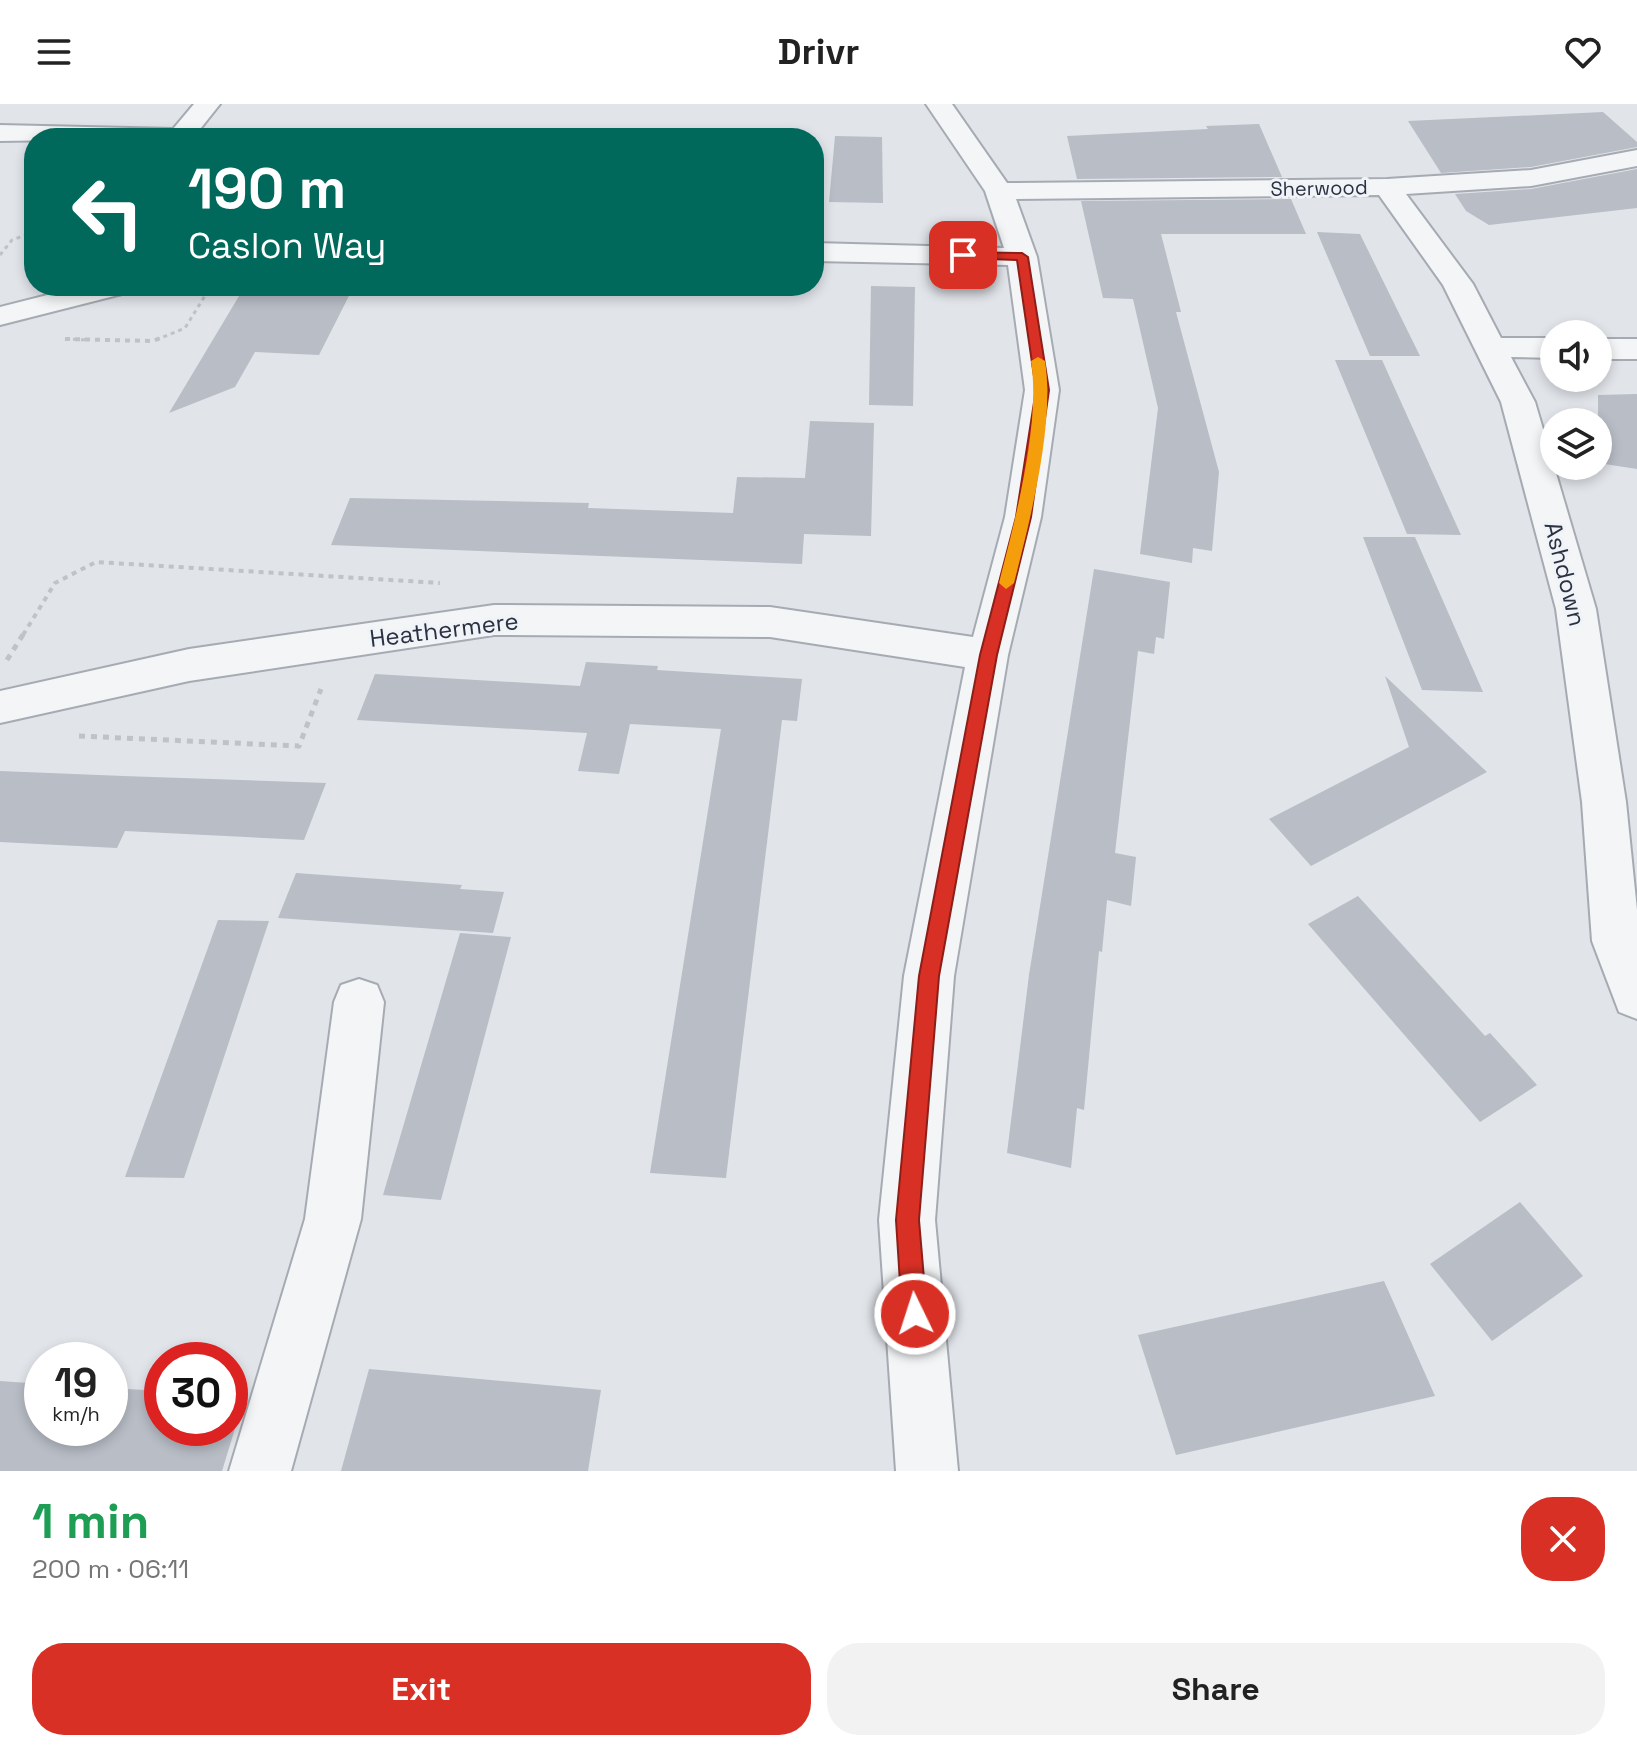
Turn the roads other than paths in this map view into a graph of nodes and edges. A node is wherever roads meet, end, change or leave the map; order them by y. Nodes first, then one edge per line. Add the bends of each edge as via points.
1 (207, 104) edge
2 (939, 104) edge
3 (187, 128) edge
4 (0, 133) edge
5 (24, 134) edge
6 (1637, 158) edge
7 (1387, 187) junction
8 (999, 191) junction
9 (824, 252) edge
10 (1022, 257) junction
11 (79, 296) edge
12 (0, 316) edge
13 (1491, 347) junction
14 (1540, 348) edge
15 (1612, 349) edge
16 (1637, 349) edge
17 (988, 655) junction
18 (0, 707) edge
19 (1637, 996) edge
20 (359, 1002) dead end
21 (260, 1471) edge
22 (927, 1471) edge

1 - 3 street
2 - 8 street
4 - 5 street
6 - 7 street, Sherwood via 1531,178
7 - 8 street, Sherwood
7 - 13 street, Ashdown via 1458,284
8 - 10 street
9 - 10 street
10 - 17 street via 1042,390 1023,517
11 - 12 street
13 - 14 street
13 - 19 street, Ashdown via 1518,402 1576,609 1604,802 1616,941
15 - 16 street
17 - 18 street, Heathermere via 770,622 494,620 189,665
17 - 22 street via 929,976 907,1220
20 - 21 street via 333,1219

